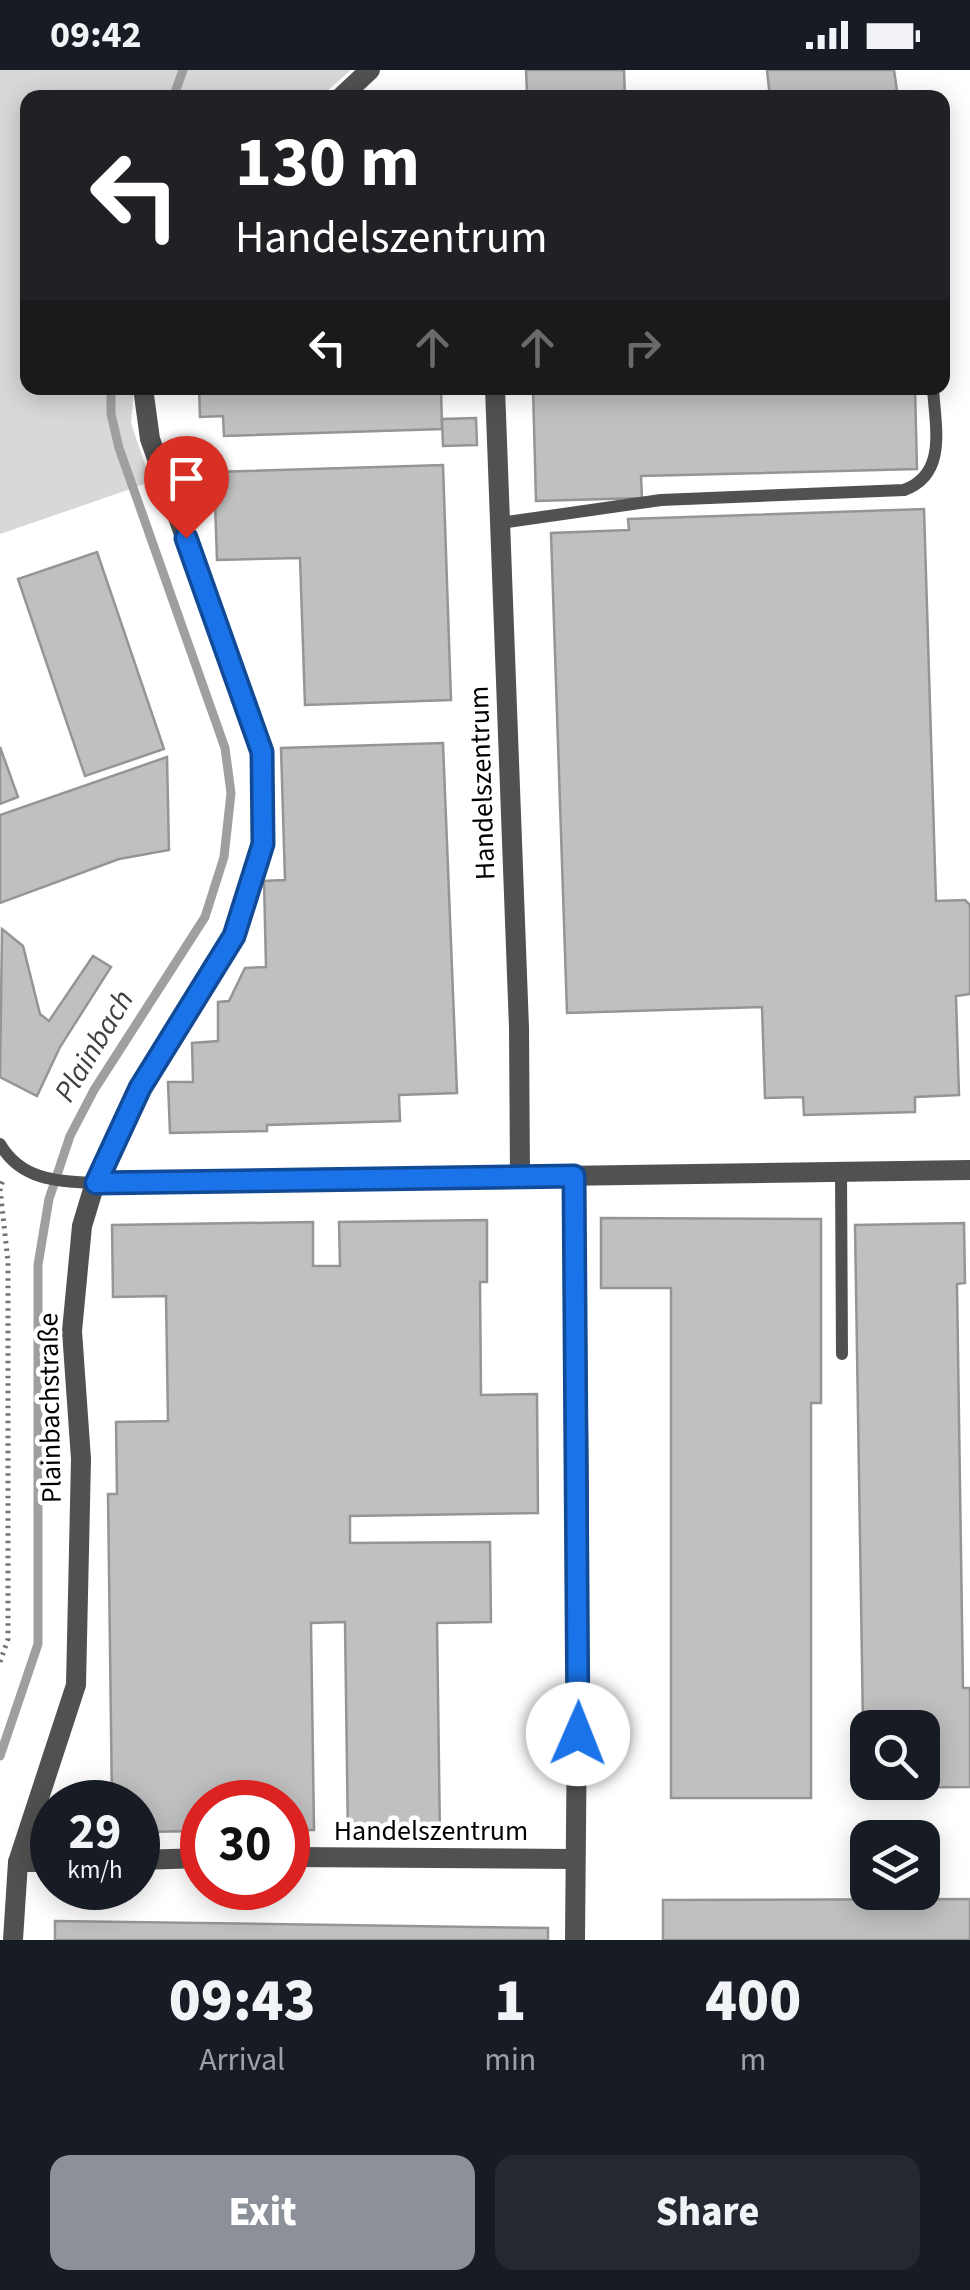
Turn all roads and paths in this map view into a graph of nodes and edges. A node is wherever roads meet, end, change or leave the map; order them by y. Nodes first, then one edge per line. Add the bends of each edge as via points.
1 (370, 70) edge
2 (349, 90) edge
3 (144, 395) edge
4 (496, 395) edge
5 (933, 395) edge
6 (500, 523) junction
7 (0, 1144) edge
8 (10, 1160) junction
9 (970, 1170) edge
10 (840, 1172) junction
11 (574, 1176) junction
12 (520, 1177) junction
13 (87, 1183) junction
14 (842, 1354) dead end
15 (0, 1662) edge
16 (310, 1857) edge
17 (575, 1859) junction
18 (18, 1862) junction
19 (30, 1862) edge
20 (13, 1940) edge
21 (575, 1940) edge

1 - 2 street
3 - 13 street, Plainbachstraße via 150,439 262,752 263,844 234,936
4 - 6 street, Handelszentrum
5 - 6 lane via 932,470 922,484 904,490 661,500
6 - 12 street, Handelszentrum
7 - 8 lane
8 - 13 lane via 30,1175
8 - 15 path via 0,1188 8,1281 8,1638
9 - 10 street
10 - 11 street
10 - 14 lane
11 - 12 street
11 - 17 street
12 - 13 street
13 - 18 street, Plainbachstraße via 72,1330 81,1459 76,1684
16 - 17 street, Handelszentrum
17 - 21 street
18 - 19 street
18 - 20 street, Plainbachstraße

